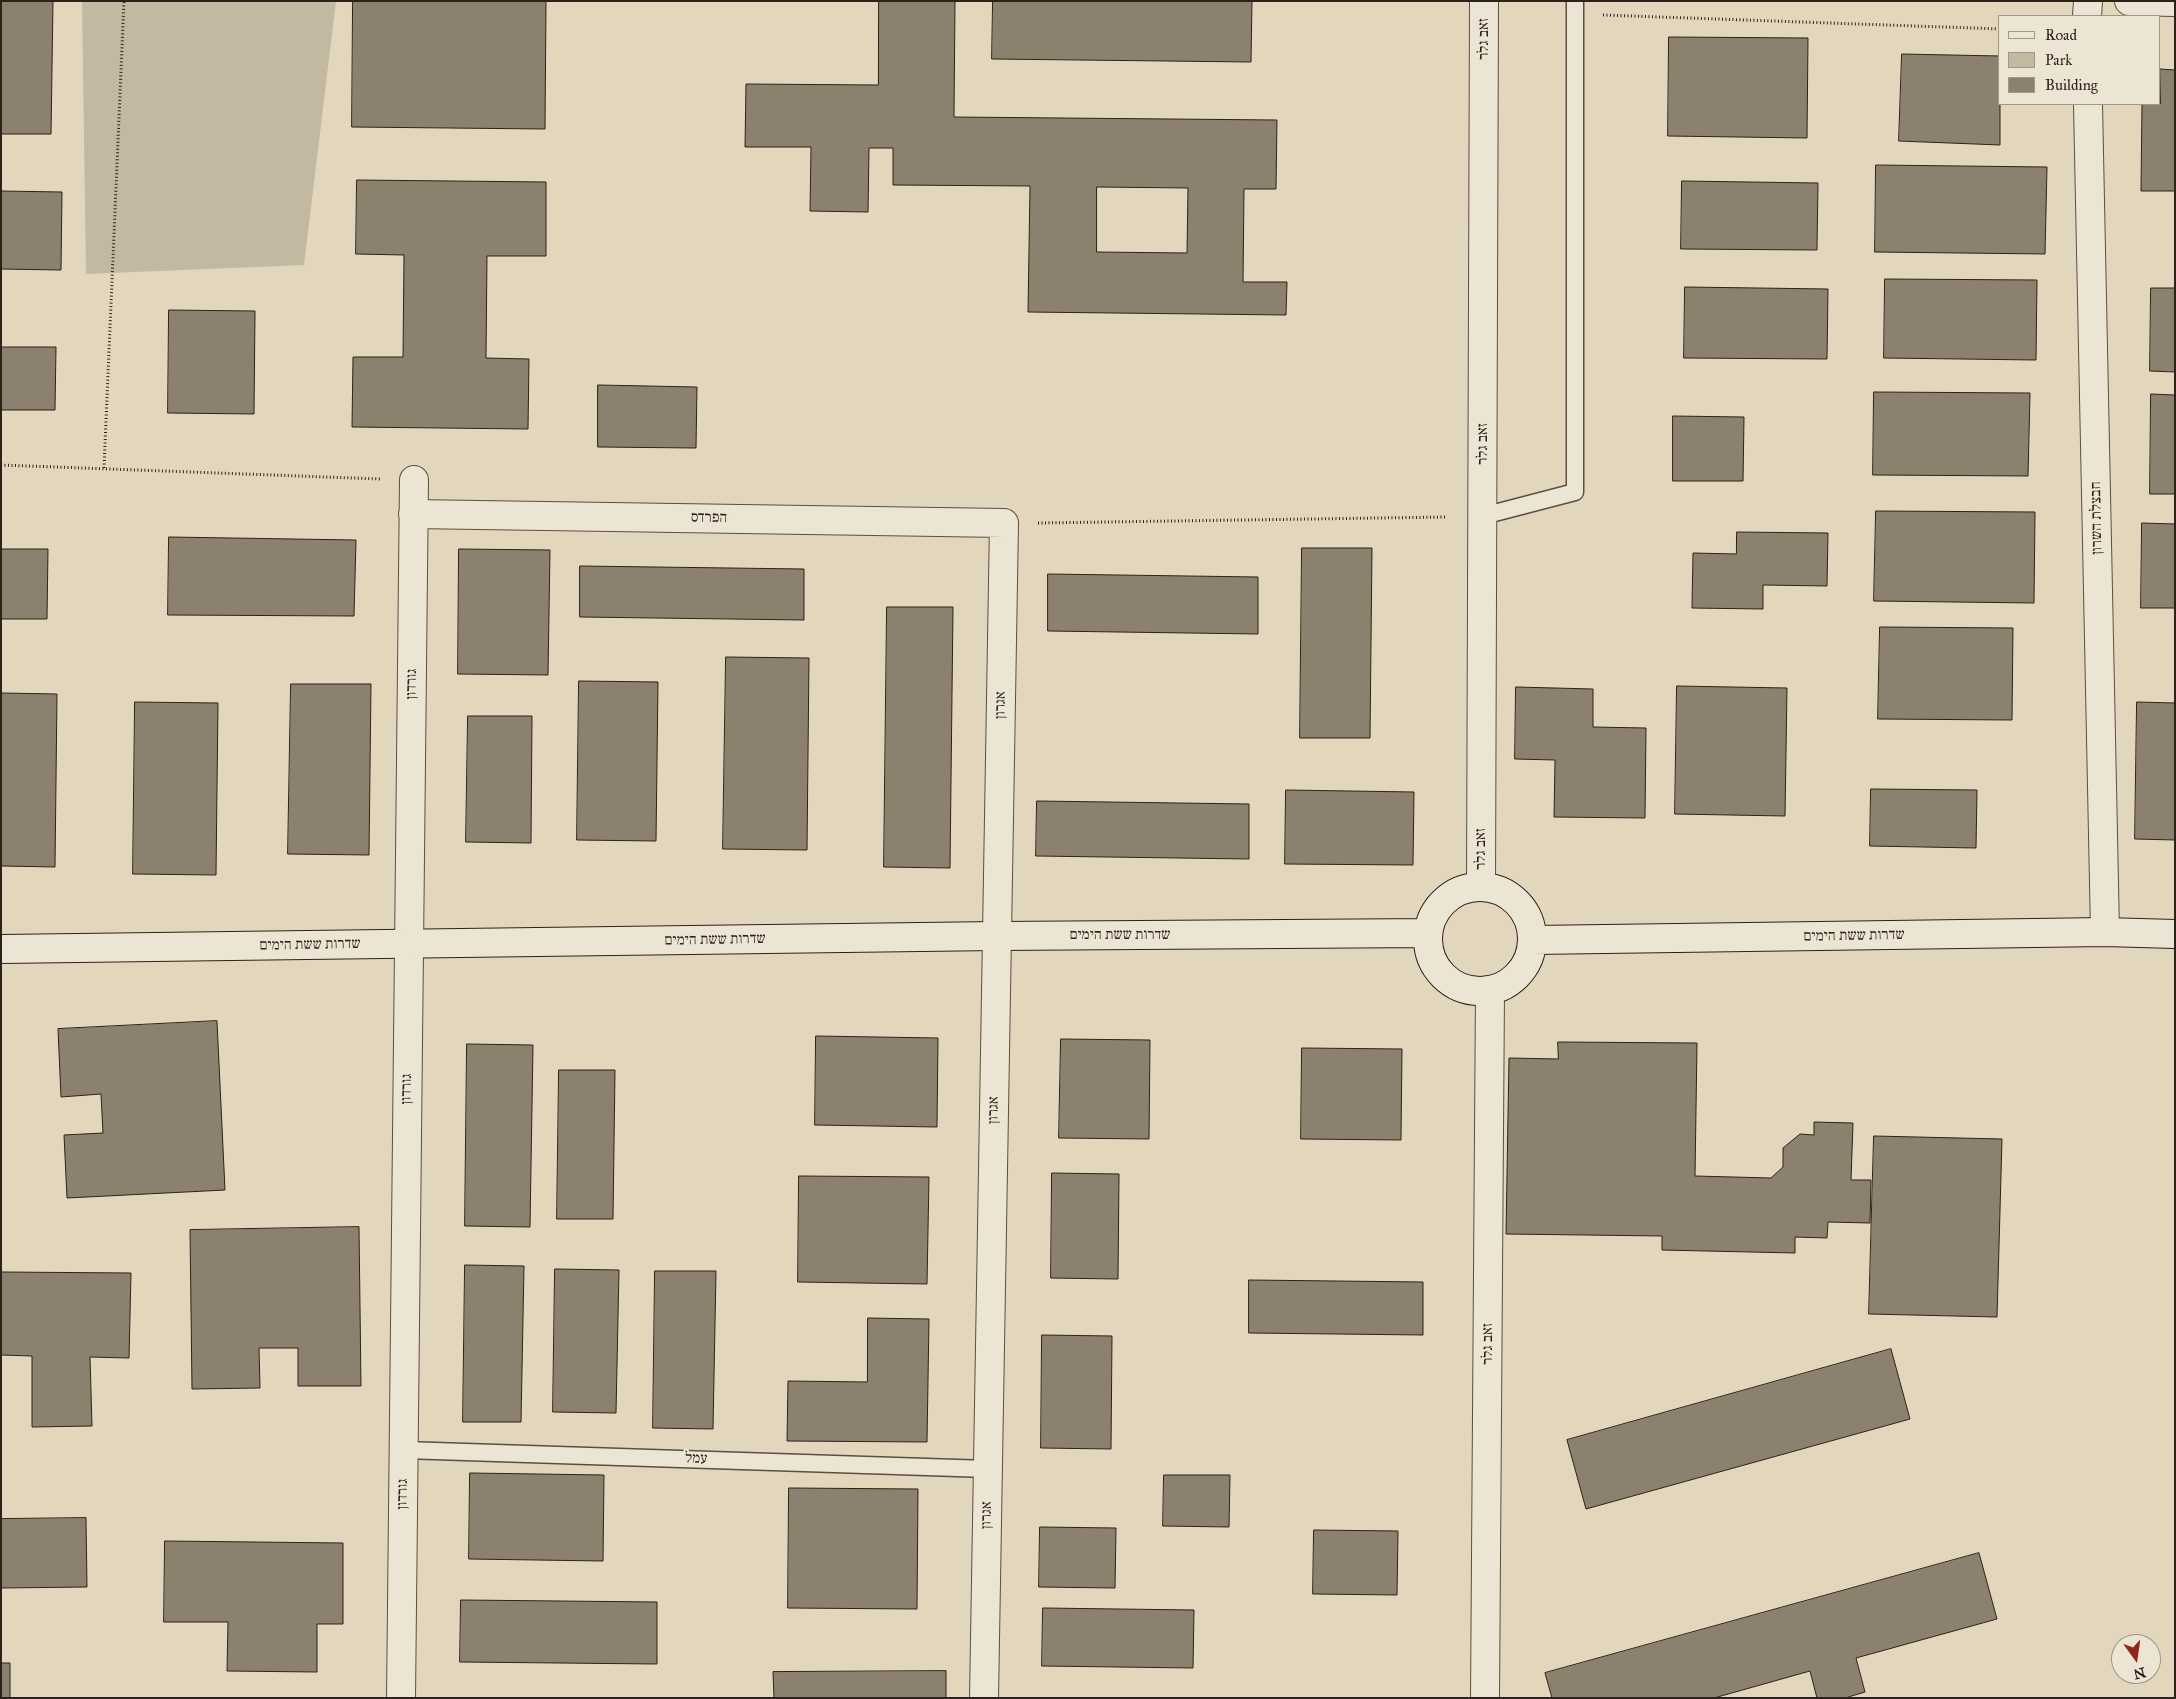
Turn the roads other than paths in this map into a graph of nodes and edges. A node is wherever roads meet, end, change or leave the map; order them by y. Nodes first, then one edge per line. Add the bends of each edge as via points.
1 (1484, 1) edge
2 (2088, 1) edge
3 (2129, 1) edge
4 (2175, 2) edge
5 (1575, 8) edge
6 (2087, 15) edge
7 (2088, 105) edge
8 (414, 480) road end
9 (414, 514) junction
10 (1483, 516) junction
11 (1004, 523) joint
12 (1481, 887) junction
13 (2106, 932) junction
14 (1428, 933) junction
15 (2175, 934) edge
16 (997, 936) junction
17 (1533, 940) junction
18 (409, 944) junction
19 (1, 949) edge
20 (1490, 990) junction
21 (404, 1450) junction
22 (988, 1469) junction
23 (401, 1698) edge
24 (984, 1698) edge
25 (1486, 1698) edge

1 - 10 street, זאב גלר
2 - 6 street
3 - 4 street
5 - 10 lane via 1575,492
7 - 13 street, חבצלת השרון
8 - 9 street, גורדון
9 - 11 street, הפרדס
9 - 18 street, גורדון
10 - 12 street, זאב גלר
11 - 16 street, אגרון
12 - 14 street via 1462,891 1446,900 1434,915
12 - 17 street via 1501,892 1518,903 1529,920
13 - 15 street, שדרות ששת הימים
13 - 17 street, שדרות ששת הימים
14 - 16 street, שדרות ששת הימים
14 - 20 street via 1429,950 1445,977 1458,987
16 - 18 street, שדרות ששת הימים
16 - 22 street, אגרון
17 - 20 street via 1528,960 1515,978
18 - 19 street, שדרות ששת הימים
18 - 21 street, גורדון
20 - 25 street, זאב גלר
21 - 22 lane, עמל
21 - 23 street, גורדון
22 - 24 street, אגרון

